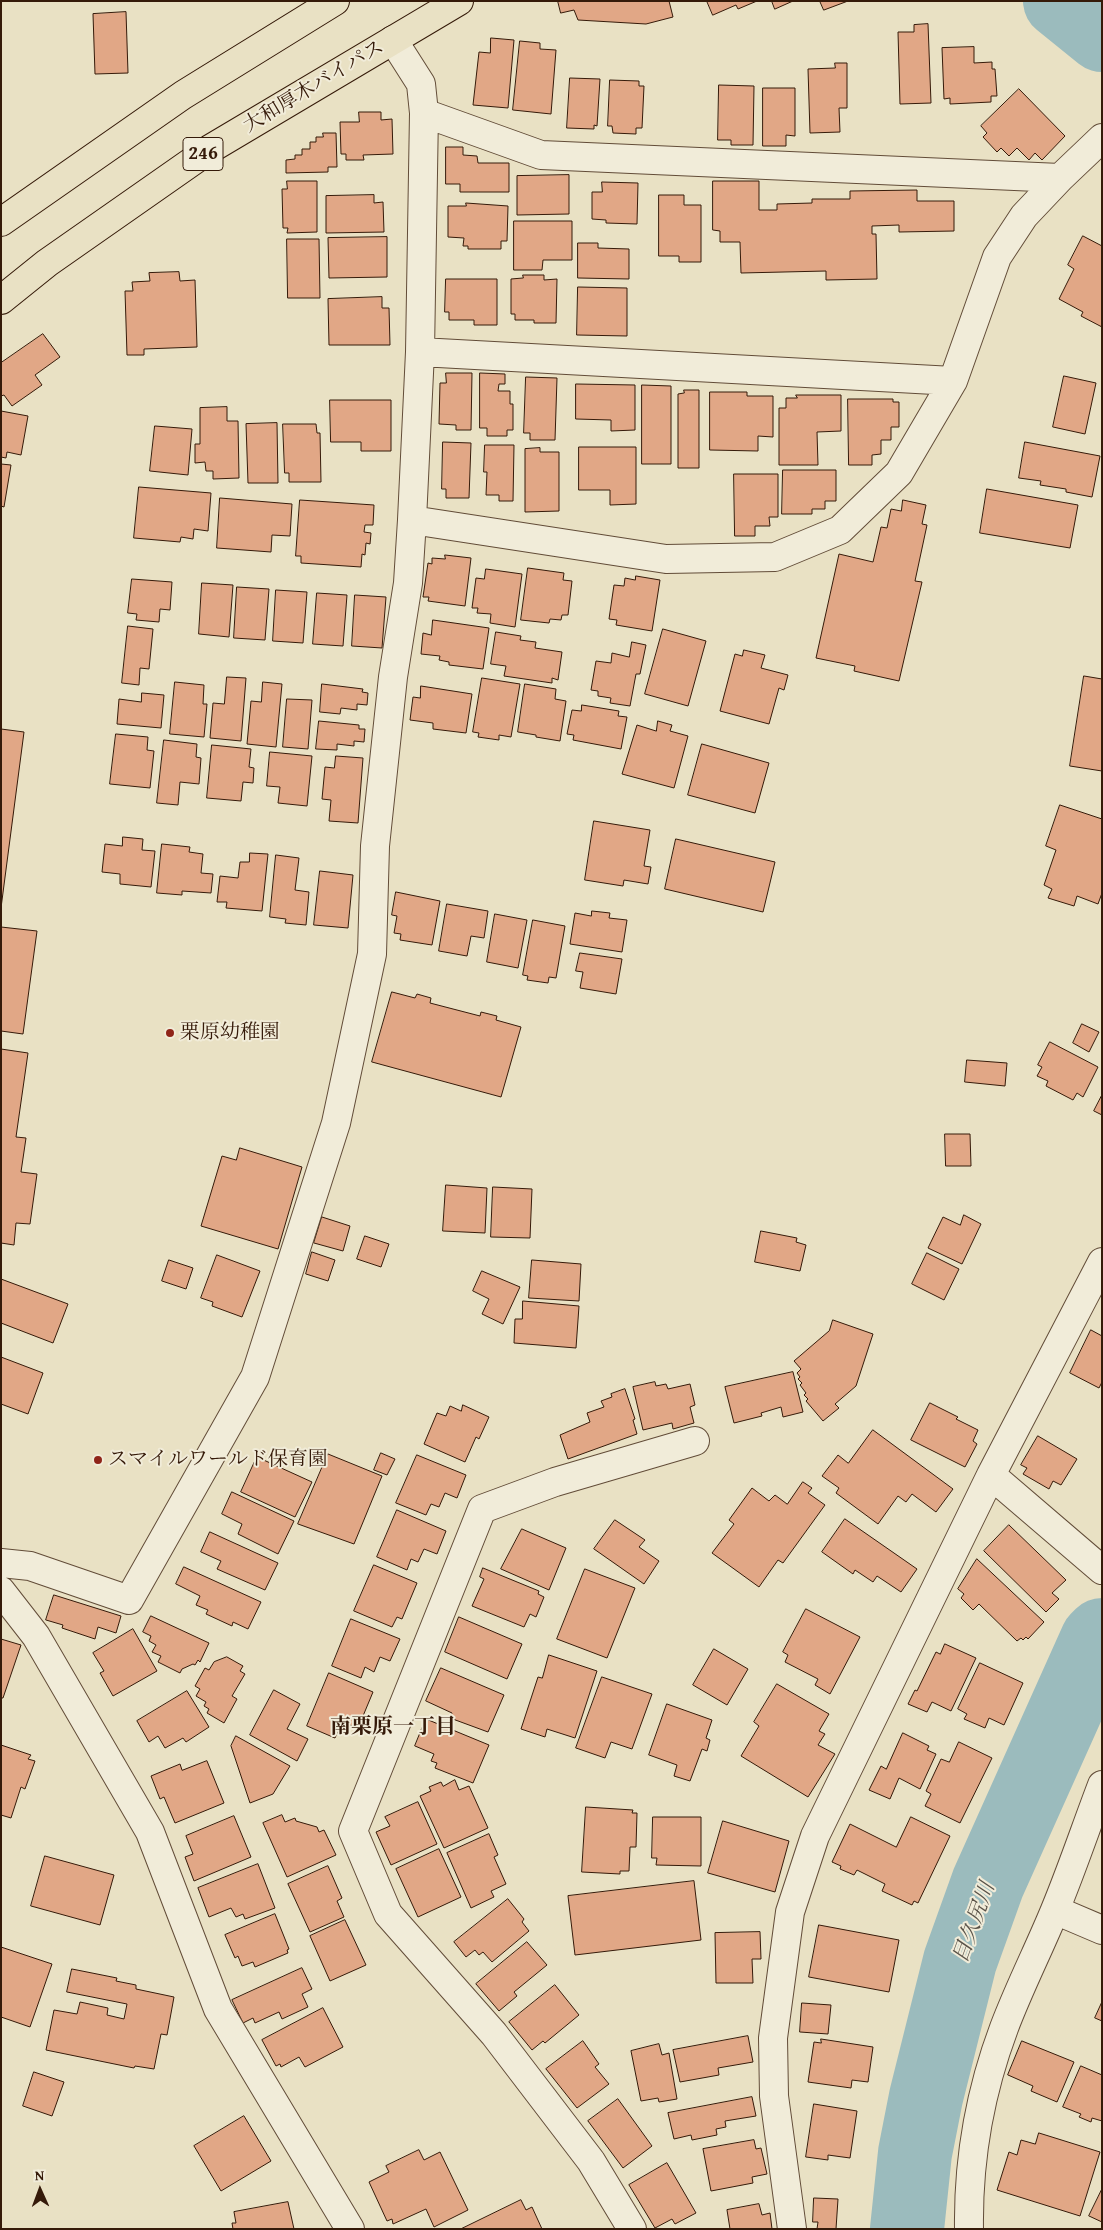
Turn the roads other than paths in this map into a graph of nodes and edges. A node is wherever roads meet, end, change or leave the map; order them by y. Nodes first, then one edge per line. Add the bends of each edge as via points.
1 (335, 1) edge
2 (459, 1) edge
3 (404, 33) junction
4 (424, 113) junction
5 (1102, 138) edge
6 (1060, 178) junction
7 (1, 222) edge
8 (1, 300) edge
9 (420, 352) junction
10 (953, 381) junction
11 (412, 520) junction
12 (1102, 1262) edge
13 (696, 1441) dead end
14 (991, 1475) junction
15 (1, 1563) edge
16 (1099, 1564) edge
17 (1, 1591) edge
18 (1102, 1785) edge
19 (1055, 1910) junction
20 (1102, 1930) edge
21 (350, 2229) edge
22 (632, 2229) edge
23 (792, 2229) edge
24 (969, 2229) edge

1 - 7 highway via 183,95
2 - 3 highway, 大和厚木バイパス / 246
3 - 4 street via 421,84
3 - 8 highway, 大和厚木バイパス / 246 via 210,149 47,263
4 - 6 street via 541,155
4 - 9 street
5 - 6 street
6 - 10 street via 1024,216 997,257
9 - 10 street
9 - 11 street
10 - 11 street via 899,473 840,530 774,557 666,559
11 - 15 street via 408,583 393,677 375,846 372,954 336,1123 255,1377 129,1600 30,1566
12 - 14 street
13 - 22 street via 555,1482 482,1509 352,1831 388,1914 500,2042 591,2161
14 - 16 street
14 - 23 street via 815,1836 790,1912 773,2038 774,2096
17 - 21 street via 36,1636 150,1832 218,2009
18 - 19 street
19 - 20 street
19 - 24 street via 1004,2029 988,2078 968,2189

